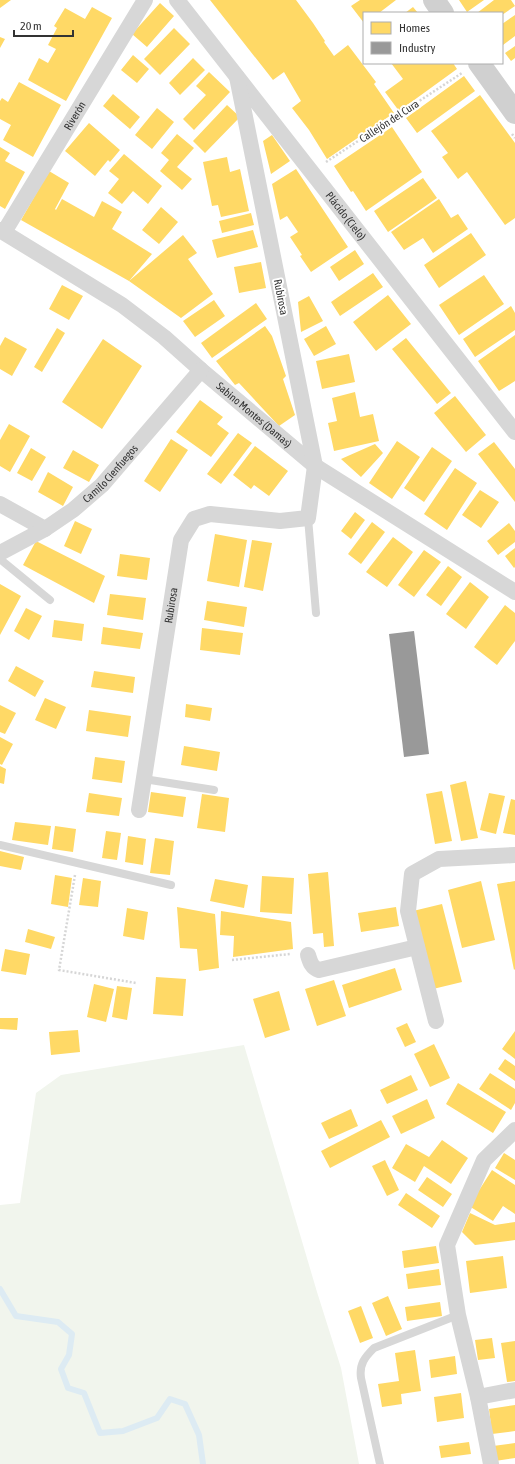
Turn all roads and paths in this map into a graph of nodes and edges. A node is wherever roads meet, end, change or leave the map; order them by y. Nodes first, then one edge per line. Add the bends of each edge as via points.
1 (145, 0) edge
2 (177, 0) edge
3 (434, 0) edge
4 (442, 12) edge
5 (473, 66) edge
6 (237, 77) junction
7 (515, 113) edge
8 (312, 172) junction
9 (2, 231) edge
10 (201, 370) junction
11 (515, 432) edge
12 (315, 466) junction
13 (0, 504) edge
14 (308, 518) junction
15 (45, 529) junction
16 (0, 553) edge
17 (0, 559) edge
18 (515, 592) edge
19 (50, 600) dead end
20 (316, 614) dead end
21 (144, 779) junction
22 (214, 790) dead end
23 (139, 810) dead end
24 (0, 845) edge
25 (515, 855) edge
26 (77, 863) junction
27 (171, 885) dead end
28 (417, 947) junction
29 (308, 955) joint
30 (232, 960) dead end
31 (136, 983) dead end
32 (436, 1021) dead end
33 (515, 1130) edge
34 (458, 1315) junction
35 (515, 1390) edge
36 (478, 1397) junction
37 (380, 1464) edge
38 (490, 1464) edge

1 - 9 street, Riverón
2 - 6 street, Plácido (Cielo)
3 - 4 main road
5 - 7 main road
5 - 8 path, Callejón del Cura
6 - 8 street, Plácido (Cielo)
6 - 12 street, Rubirosa
8 - 11 street, Plácido (Cielo)
9 - 10 street, Sabino Montes (Damas) via 122,305
10 - 12 street, Sabino Montes (Damas)
10 - 15 street, Camilo Cienfuegos via 102,485 73,510
12 - 14 street, Rubirosa
12 - 18 street, Sabino Montes (Damas)
13 - 15 street
14 - 20 lane, Rubirosa
14 - 21 street, Rubirosa via 280,521 210,514 194,519 181,540
15 - 16 street, Camilo Cienfuegos
17 - 19 lane
21 - 22 lane
21 - 23 street, Rubirosa
24 - 26 lane
25 - 28 street via 439,859 412,874 408,911
26 - 27 lane
26 - 31 path via 59,970
28 - 29 street via 319,970 312,966
28 - 32 street
29 - 30 path via 300,953
33 - 34 street via 484,1160 448,1245
34 - 36 street
34 - 37 lane via 374,1348 365,1356 360,1370 361,1378
35 - 36 street
36 - 38 street

